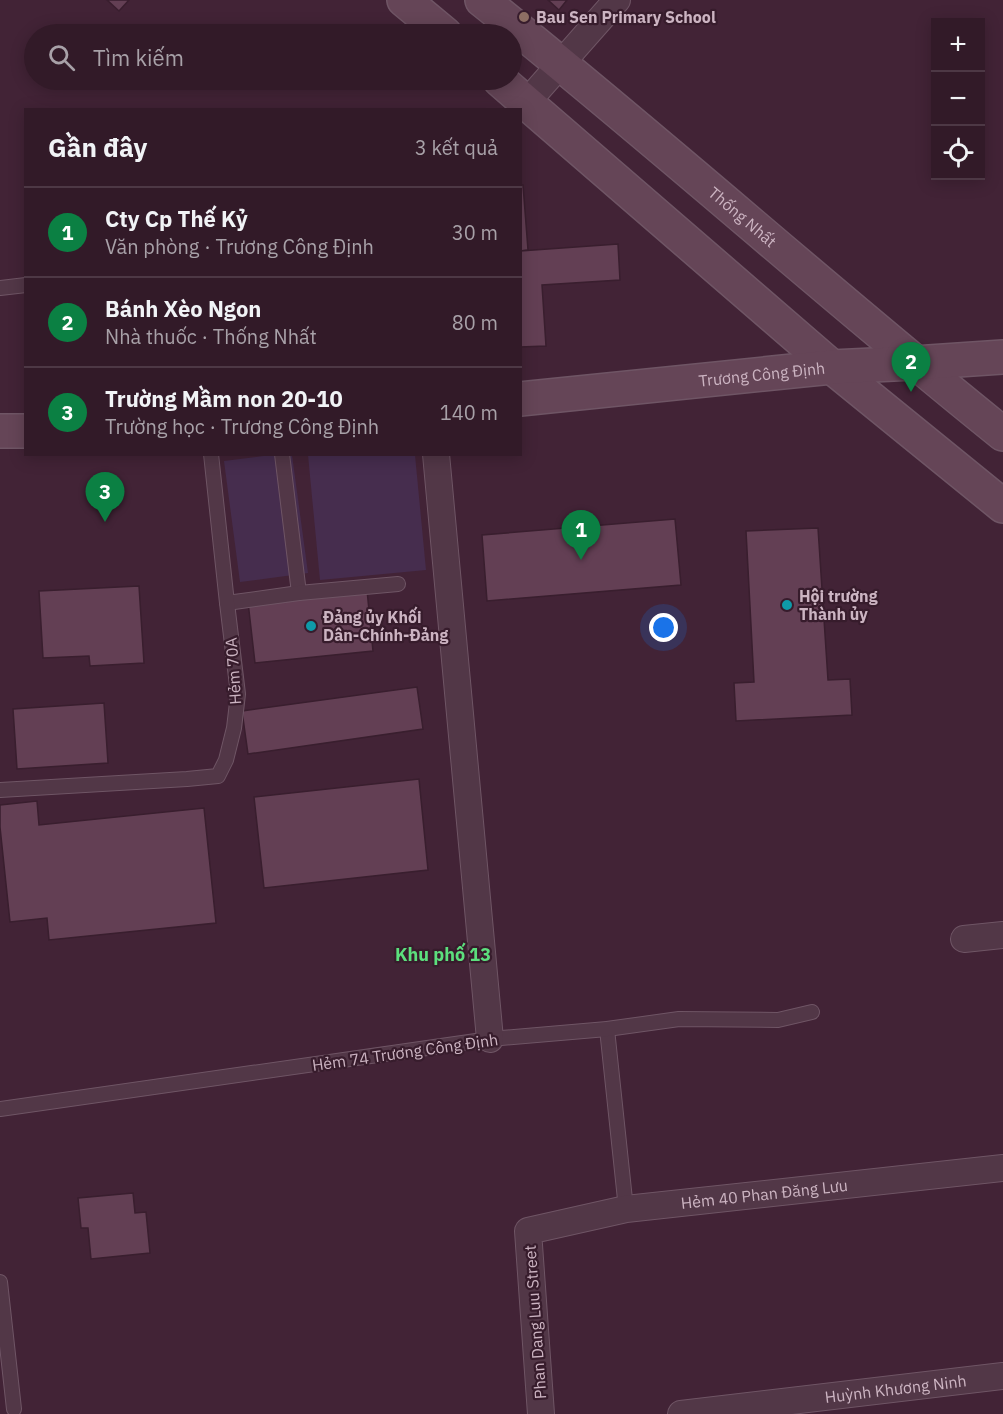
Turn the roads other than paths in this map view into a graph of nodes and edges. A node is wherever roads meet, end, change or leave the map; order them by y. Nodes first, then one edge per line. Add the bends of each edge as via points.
1 (404, 0) edge
2 (482, 0) edge
3 (617, 0) edge
4 (433, 24) edge
5 (512, 24) edge
6 (522, 32) edge
7 (561, 63) junction
8 (512, 90) edge
9 (527, 102) junction
10 (24, 285) edge
11 (0, 288) edge
12 (1003, 357) edge
13 (914, 363) junction
14 (832, 367) junction
15 (522, 399) edge
16 (0, 431) edge
17 (24, 431) edge
18 (1003, 434) edge
19 (211, 456) edge
20 (282, 456) edge
21 (436, 456) edge
22 (1003, 507) edge
23 (398, 584) dead end
24 (299, 593) junction
25 (226, 603) junction
26 (0, 790) edge
27 (1003, 935) edge
28 (964, 939) dead end
29 (812, 1012) dead end
30 (607, 1029) junction
31 (490, 1039) junction
32 (0, 1109) edge
33 (1003, 1168) edge
34 (626, 1209) junction
35 (528, 1231) joint
36 (0, 1282) edge
37 (1, 1298) edge
38 (1003, 1376) edge
39 (14, 1408) dead end
40 (541, 1414) edge
41 (681, 1414) edge

1 - 4 main road
2 - 5 main road, Thống Nhất
3 - 7 street
6 - 7 main road, Thống Nhất
7 - 9 street
7 - 13 main road, Thống Nhất
8 - 9 main road
9 - 14 main road
10 - 11 lane
12 - 13 main road, Trương Công Định
13 - 14 main road, Trương Công Định
13 - 18 main road, Thống Nhất
14 - 15 main road, Trương Công Định
14 - 22 main road
16 - 17 main road
19 - 25 lane, Hẻm 70A
20 - 24 lane
21 - 31 street
23 - 24 lane
24 - 25 lane
25 - 26 lane, Hẻm 70A via 238,694 234,728 218,776
27 - 28 street
29 - 30 lane, Hẻm 74 Trương Công Định via 778,1020 679,1019
30 - 31 lane, Hẻm 74 Trương Công Định
30 - 34 lane
31 - 32 lane, Hẻm 74 Trương Công Định
33 - 34 street, Hẻm 40 Phan Đăng Lưu
34 - 35 street, Hẻm 40 Phan Đăng Lưu
35 - 40 street, Phan Dang Luu Street
36 - 37 lane
37 - 39 lane
38 - 41 street, Huỳnh Khương Ninh

